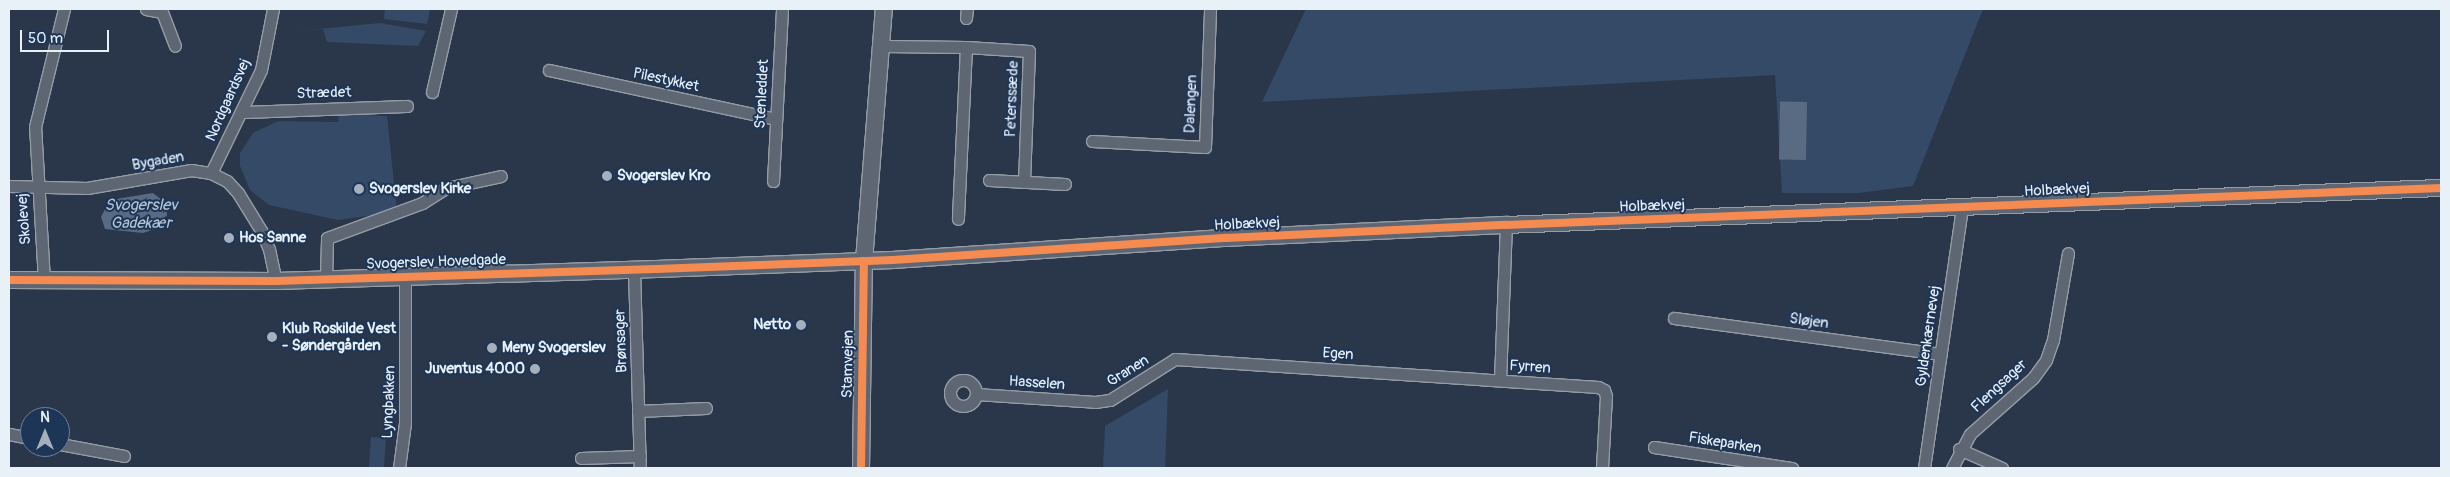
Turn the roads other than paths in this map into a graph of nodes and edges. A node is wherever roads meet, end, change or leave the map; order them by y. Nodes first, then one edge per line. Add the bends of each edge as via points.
1 (64, 9) edge
2 (146, 9) edge
3 (273, 9) edge
4 (451, 9) edge
5 (782, 9) edge
6 (884, 9) edge
7 (1210, 9) edge
8 (175, 46) dead end
9 (883, 46) junction
10 (966, 47) junction
11 (549, 70) dead end
12 (432, 92) dead end
13 (407, 106) dead end
14 (243, 112) junction
15 (776, 119) junction
16 (1092, 141) dead end
17 (211, 172) junction
18 (501, 176) dead end
19 (989, 180) dead end
20 (773, 181) dead end
21 (1024, 182) junction
22 (1065, 184) dead end
23 (9, 186) edge
24 (2441, 188) edge
25 (37, 189) junction
26 (1962, 208) junction
27 (958, 219) dead end
28 (1506, 226) junction
29 (2068, 253) dead end
30 (864, 261) junction
31 (634, 270) junction
32 (405, 276) junction
33 (9, 280) edge
34 (326, 280) junction
35 (44, 281) junction
36 (276, 281) junction
37 (1674, 318) dead end
38 (1941, 354) junction
39 (1175, 359) joint
40 (1500, 380) junction
41 (976, 394) dead end
42 (1095, 402) joint
43 (706, 408) dead end
44 (638, 411) junction
45 (70, 446) edge
46 (1654, 447) dead end
47 (1959, 449) junction
48 (124, 456) dead end
49 (640, 456) junction
50 (581, 458) dead end
51 (1602, 467) edge
52 (399, 468) edge
53 (640, 468) edge
54 (861, 468) edge
55 (1792, 468) edge
56 (1924, 468) edge
57 (1952, 468) edge
58 (2002, 468) edge

1 - 25 street, Skolevej via 38,104 35,127
2 - 8 street via 162,12
3 - 14 street, Nordgaardsvej via 261,70
4 - 12 street
5 - 15 street, Stenleddet
6 - 9 street, Stamvejen
7 - 16 street, Dalengen via 1205,147
9 - 10 street
9 - 30 street, Stamvejen
10 - 21 street, Peterssæde via 1029,51
10 - 27 street
11 - 15 street, Pilestykket
13 - 14 street, Strædet
14 - 17 street, Nordgaardsvej
15 - 20 street, Stenleddet
17 - 25 street, Bygaden via 191,170 87,188
17 - 36 street via 238,193 262,232
18 - 34 street via 446,188 422,203 327,238
19 - 21 street
21 - 22 street
23 - 25 street, Bygaden
24 - 26 street, Holbækvej
25 - 35 street, Skolevej
26 - 28 street, Holbækvej
26 - 38 street, Gyldenkærnevej
28 - 30 street, Holbækvej
28 - 40 street, Fyrren
29 - 47 street, Flengsager via 2053,340 2046,360 2032,378 1970,434
30 - 31 street, Svogerslev Hovedgade
30 - 54 street, Stamvejen
31 - 32 street, Svogerslev Hovedgade
31 - 44 street, Brønsager
32 - 34 street, Svogerslev Hovedgade
32 - 52 street, Lyngbakken via 405,423
33 - 35 street, Svogerslev Hovedgade
34 - 36 street, Svogerslev Hovedgade
35 - 36 street, Svogerslev Hovedgade
37 - 38 street, Sløjen
38 - 56 street, Gyldenkærnevej
39 - 40 street, Egen
39 - 42 street, Granen via 1110,400
40 - 51 street, Fyrren via 1604,390
41 - 42 street, Hasselen
43 - 44 street
44 - 49 street, Brønsager
45 - 48 street
46 - 55 street, Fiskeparken
47 - 57 street, Flengsager
47 - 58 street
49 - 50 street
49 - 53 street, Brønsager

